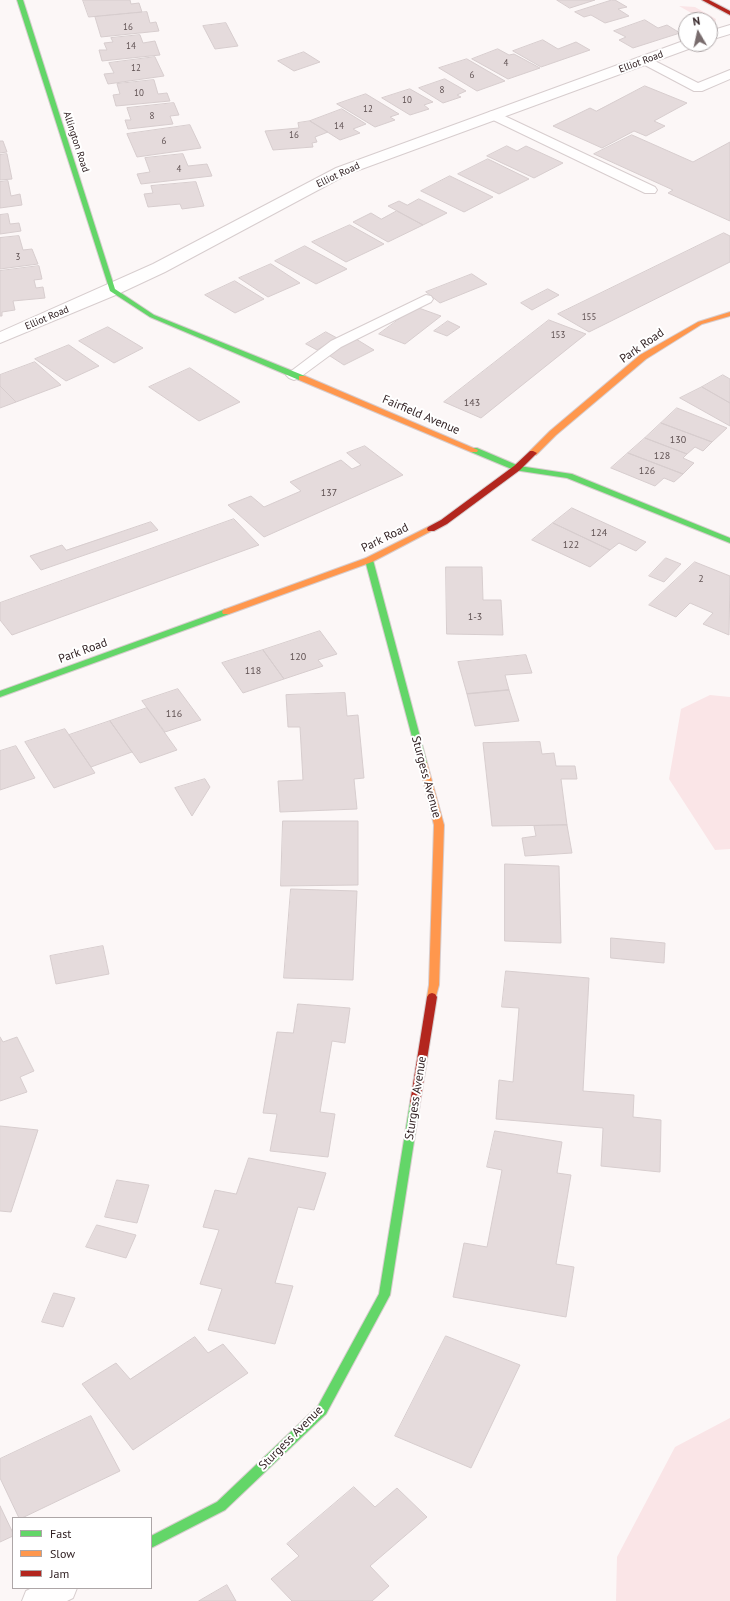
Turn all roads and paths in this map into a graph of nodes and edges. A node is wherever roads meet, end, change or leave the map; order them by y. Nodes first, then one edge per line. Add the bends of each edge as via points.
1 (20, 0) edge
2 (705, 0) edge
3 (730, 13) edge
4 (730, 29) edge
5 (718, 33) edge
6 (678, 48) edge
7 (645, 60) junction
8 (730, 74) edge
9 (494, 115) junction
10 (650, 190) dead end
11 (112, 290) junction
12 (426, 299) dead end
13 (730, 314) edge
14 (0, 338) edge
15 (294, 375) junction
16 (517, 468) junction
17 (730, 541) edge
18 (369, 560) junction
19 (0, 694) edge
20 (152, 1541) edge
21 (60, 1589) edge
22 (37, 1601) edge

1 - 11 main road, Allington Road
2 - 3 main road
4 - 5 street
6 - 7 street, Elliot Road
7 - 8 lane via 698,88
7 - 9 street, Elliot Road
9 - 10 lane
9 - 11 street, Elliot Road via 342,171 159,268
11 - 14 street, Elliot Road
11 - 15 main road, Fairfield Avenue via 152,316
12 - 15 lane via 336,344
13 - 16 main road, Park Road via 700,324 643,357 553,433
15 - 16 main road, Fairfield Avenue
16 - 17 main road, Fairfield Avenue via 568,476
16 - 18 main road, Park Road via 444,522
18 - 19 main road, Park Road
18 - 20 main road, Sturgess Avenue via 439,825 434,985 384,1295 322,1410 221,1506
21 - 22 street

